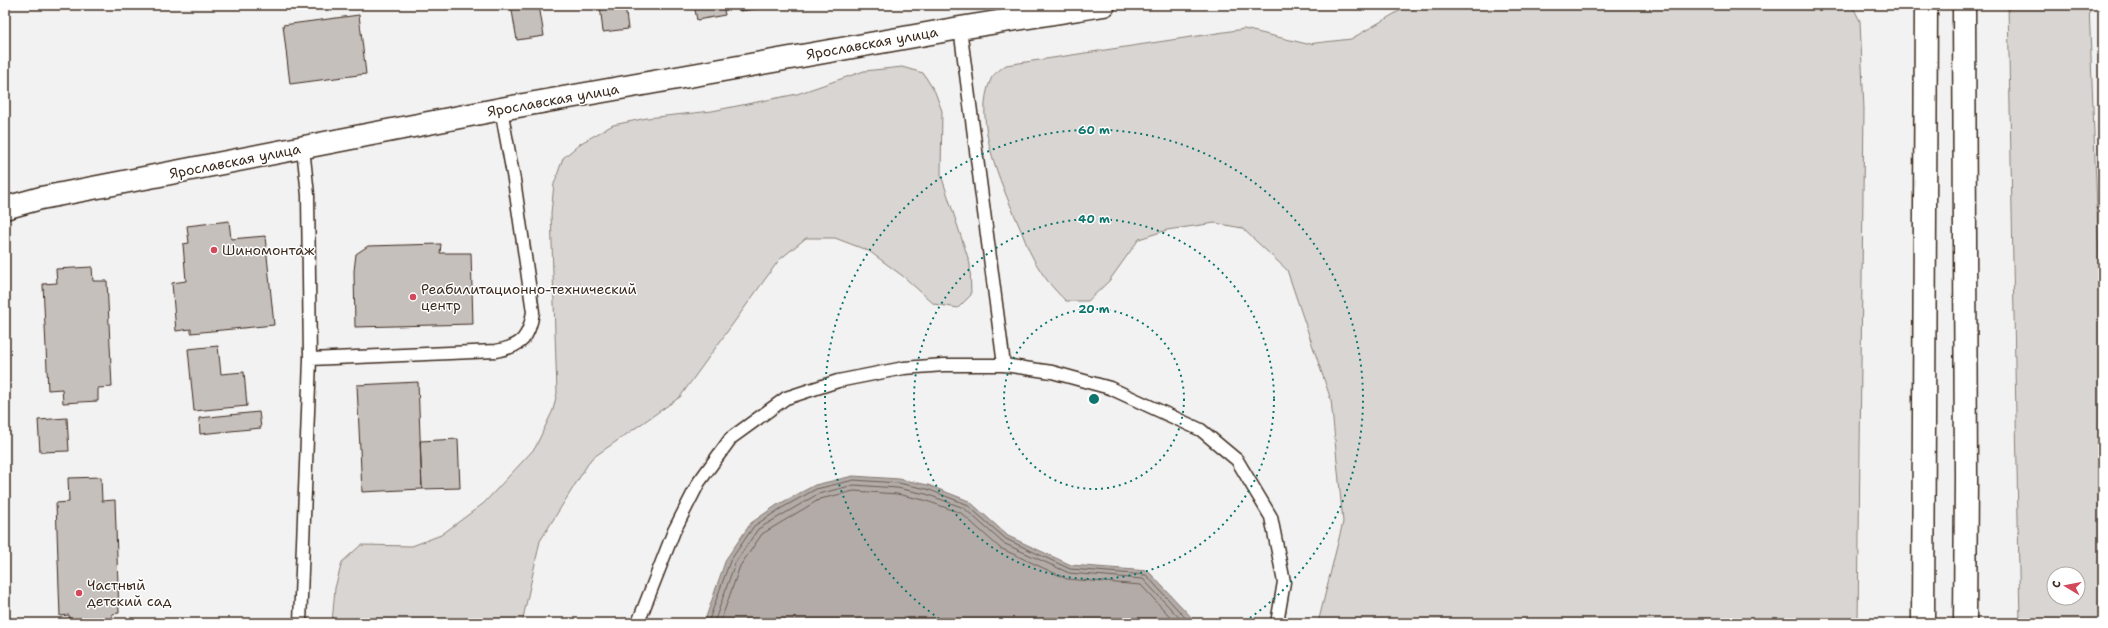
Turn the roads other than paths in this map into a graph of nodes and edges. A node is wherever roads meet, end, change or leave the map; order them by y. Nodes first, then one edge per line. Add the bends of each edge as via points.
1 (1104, 5) edge
2 (1964, 5) edge
3 (1925, 8) edge
4 (1010, 12) edge
5 (960, 28) junction
6 (501, 109) junction
7 (303, 148) junction
8 (5, 208) edge
9 (310, 359) junction
10 (1004, 365) junction
11 (300, 623) edge
12 (638, 623) edge
13 (1277, 623) edge
14 (1923, 623) edge
15 (1964, 623) edge

1 - 4 main road, Ярославская улица
2 - 15 main road
3 - 14 main road
4 - 5 main road, Ярославская улица
5 - 6 main road, Ярославская улица
5 - 10 lane
6 - 7 main road, Ярославская улица
6 - 9 lane via 533,312 531,326 524,339 513,348 496,351
7 - 8 main road, Ярославская улица via 41,198
7 - 9 lane via 308,195
9 - 11 lane
10 - 12 lane via 904,368 838,381 786,398 732,438 699,482 674,531
10 - 13 lane via 1052,372 1110,388 1201,430 1237,460 1271,518 1284,582

